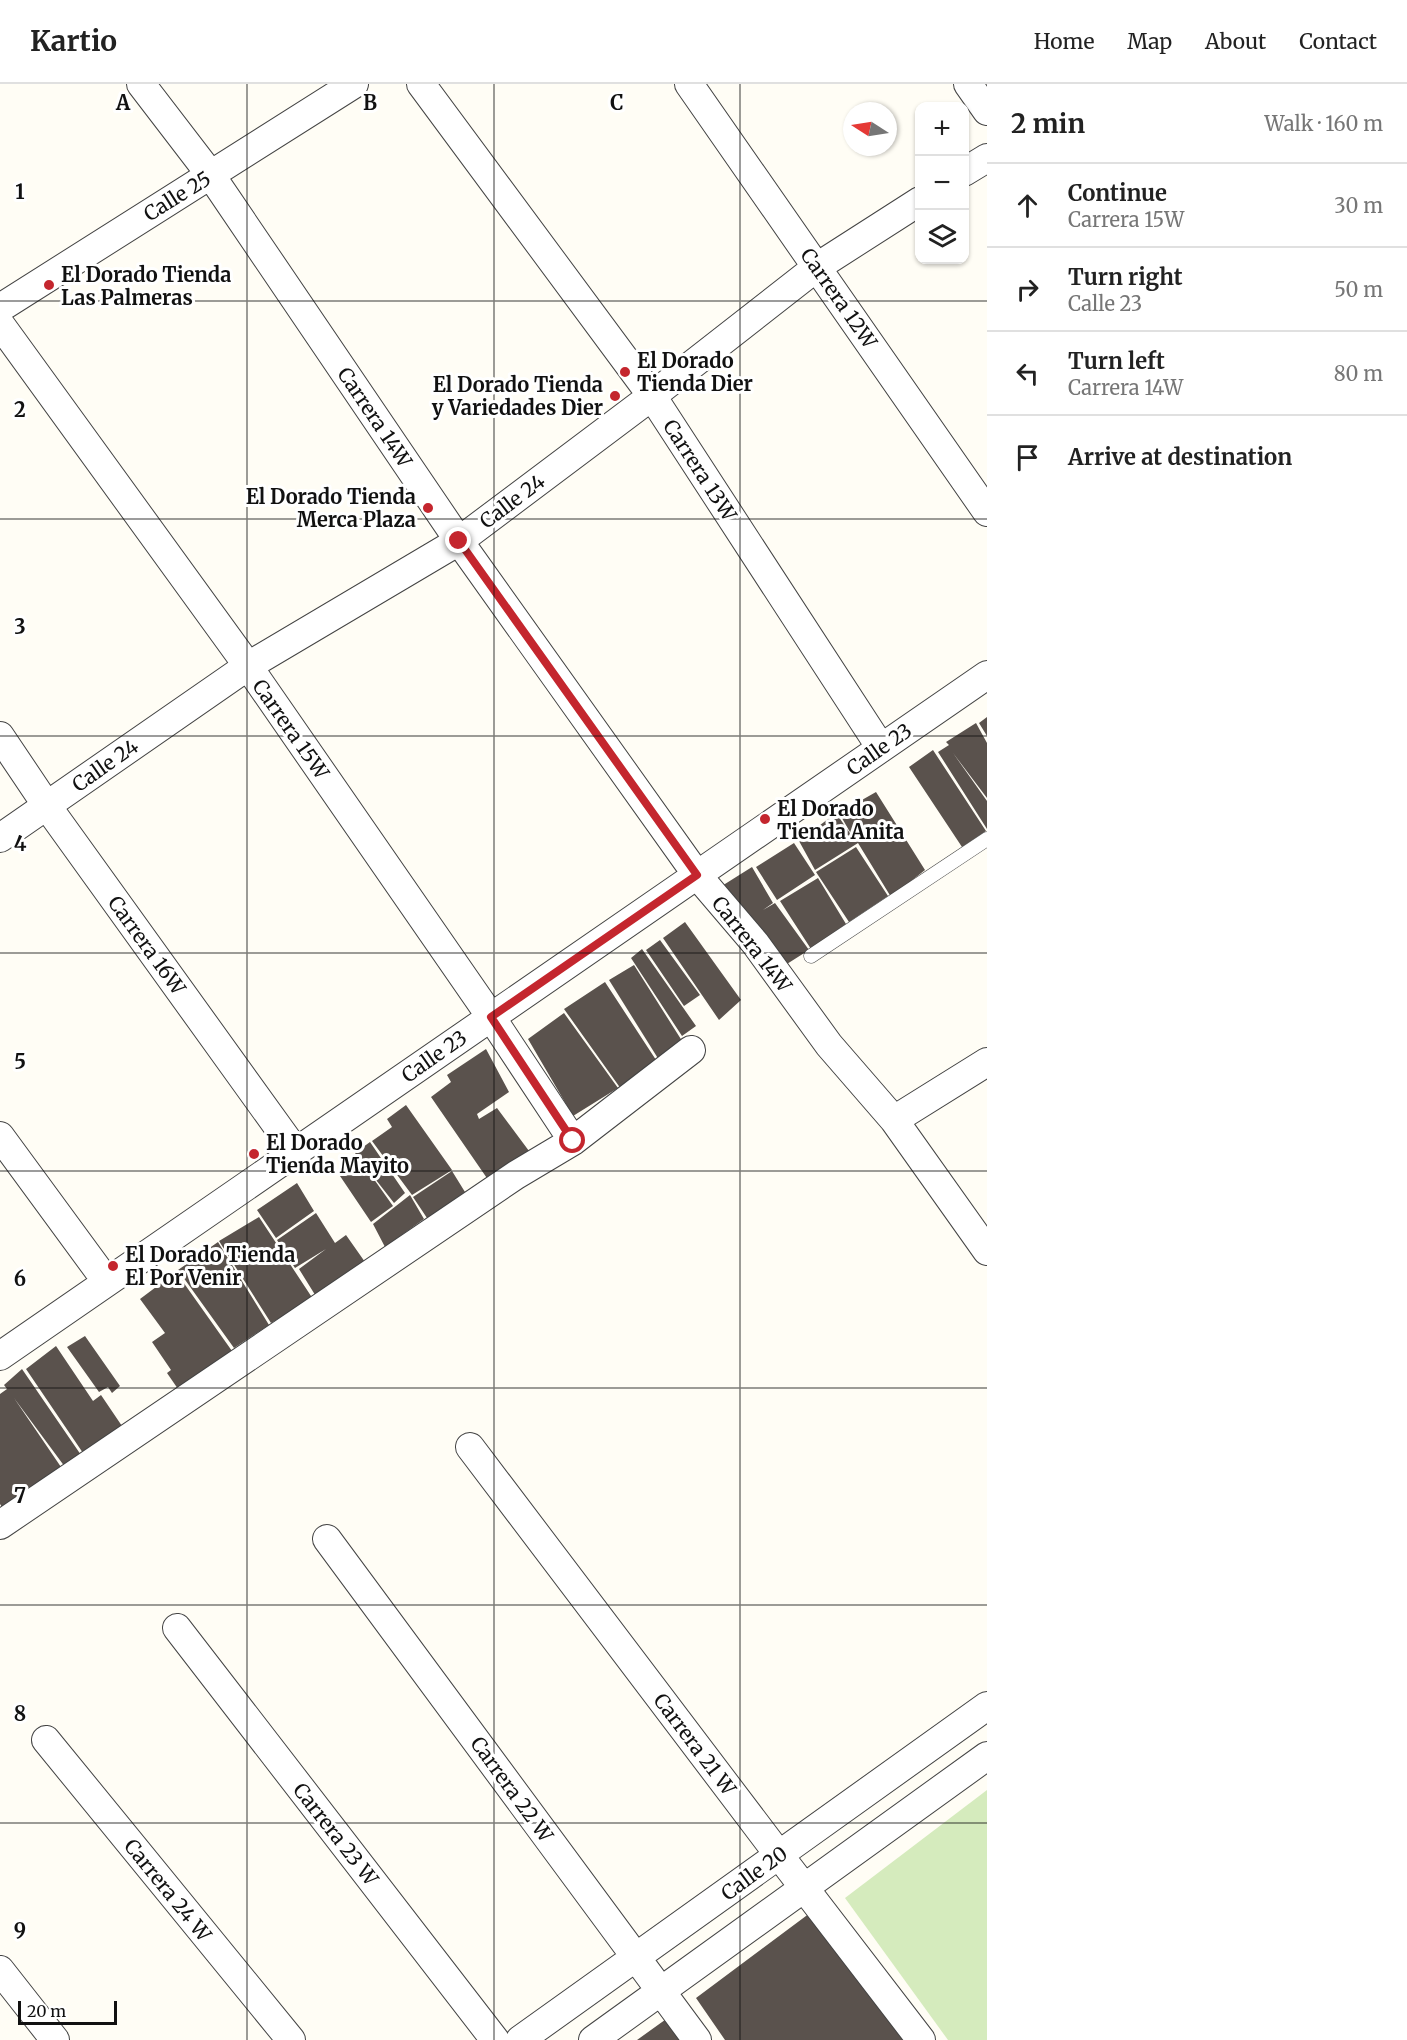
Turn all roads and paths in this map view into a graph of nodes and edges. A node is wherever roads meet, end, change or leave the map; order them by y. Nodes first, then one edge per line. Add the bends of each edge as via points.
1 (141, 84) edge
2 (354, 84) edge
3 (421, 84) edge
4 (689, 84) edge
5 (968, 84) edge
6 (987, 111) edge
7 (987, 158) edge
8 (969, 169) edge
9 (210, 174) junction
10 (915, 204) edge
11 (818, 267) junction
12 (0, 308) edge
13 (0, 324) edge
14 (652, 396) junction
15 (987, 512) edge
16 (459, 541) junction
17 (248, 666) junction
18 (987, 675) edge
19 (0, 736) edge
20 (881, 748) junction
21 (46, 806) junction
22 (0, 838) edge
23 (987, 838) edge
24 (697, 875) junction
25 (811, 956) dead end
26 (491, 1017) junction
27 (691, 1050) dead end
28 (987, 1062) edge
29 (894, 1120) junction
30 (0, 1136) edge
31 (573, 1141) junction
32 (296, 1152) junction
33 (987, 1251) edge
34 (107, 1282) junction
35 (0, 1356) edge
36 (470, 1447) dead end
37 (0, 1525) edge
38 (327, 1539) dead end
39 (177, 1628) dead end
40 (987, 1706) edge
41 (46, 1740) dead end
42 (987, 1756) edge
43 (916, 1757) junction
44 (941, 1790) junction
45 (779, 1856) junction
46 (805, 1887) junction
47 (636, 1957) junction
48 (0, 1970) edge
49 (661, 1991) junction
50 (54, 2040) edge
51 (291, 2040) edge
52 (495, 2040) edge
53 (520, 2040) edge
54 (593, 2040) edge
55 (697, 2040) edge
56 (921, 2040) edge

1 - 9 street, Carrera 14W
2 - 9 street, Calle 25
3 - 14 street, Carrera 13W
4 - 11 street, Carrera 12W
5 - 6 street
7 - 8 street
9 - 12 street, Calle 25
9 - 16 street, Carrera 14W
10 - 11 street, Calle 24
11 - 14 street, Calle 24
11 - 15 street, Carrera 12W
13 - 17 street, Carrera 15W
14 - 16 street, Calle 24
14 - 20 street, Carrera 13W
16 - 17 street, Calle 24
16 - 24 street, Carrera 14W
17 - 21 street, Calle 24
17 - 26 street, Carrera 15W
18 - 20 street, Calle 23
19 - 21 street, Carrera 16W
20 - 24 street, Calle 23
21 - 22 street, Calle 24
21 - 32 street, Carrera 16W
23 - 25 lane
24 - 26 street, Calle 23
24 - 29 street, Carrera 14W via 754,943 829,1045
26 - 31 street, Carrera 15W
26 - 32 street, Calle 23
27 - 31 street
28 - 29 street
29 - 33 street, Carrera 14W
30 - 34 street
31 - 37 street via 516,1174
32 - 34 street, Calle 23
34 - 35 street, Calle 23
36 - 45 street, Carrera 21 W
38 - 47 street, Carrera 22 W
39 - 52 street, Carrera 23 W
40 - 43 street, Calle 20
41 - 51 street, Carrera 24 W
42 - 44 street
43 - 44 street
43 - 45 street, Calle 20
44 - 46 street
45 - 46 street, Carrera 21 W
45 - 47 street, Calle 20
46 - 49 street
46 - 56 street, Carrera 21 W
47 - 49 street, Carrera 22 W
47 - 53 street, Calle 20
48 - 50 street
49 - 54 street
49 - 55 street, Carrera 22 W

